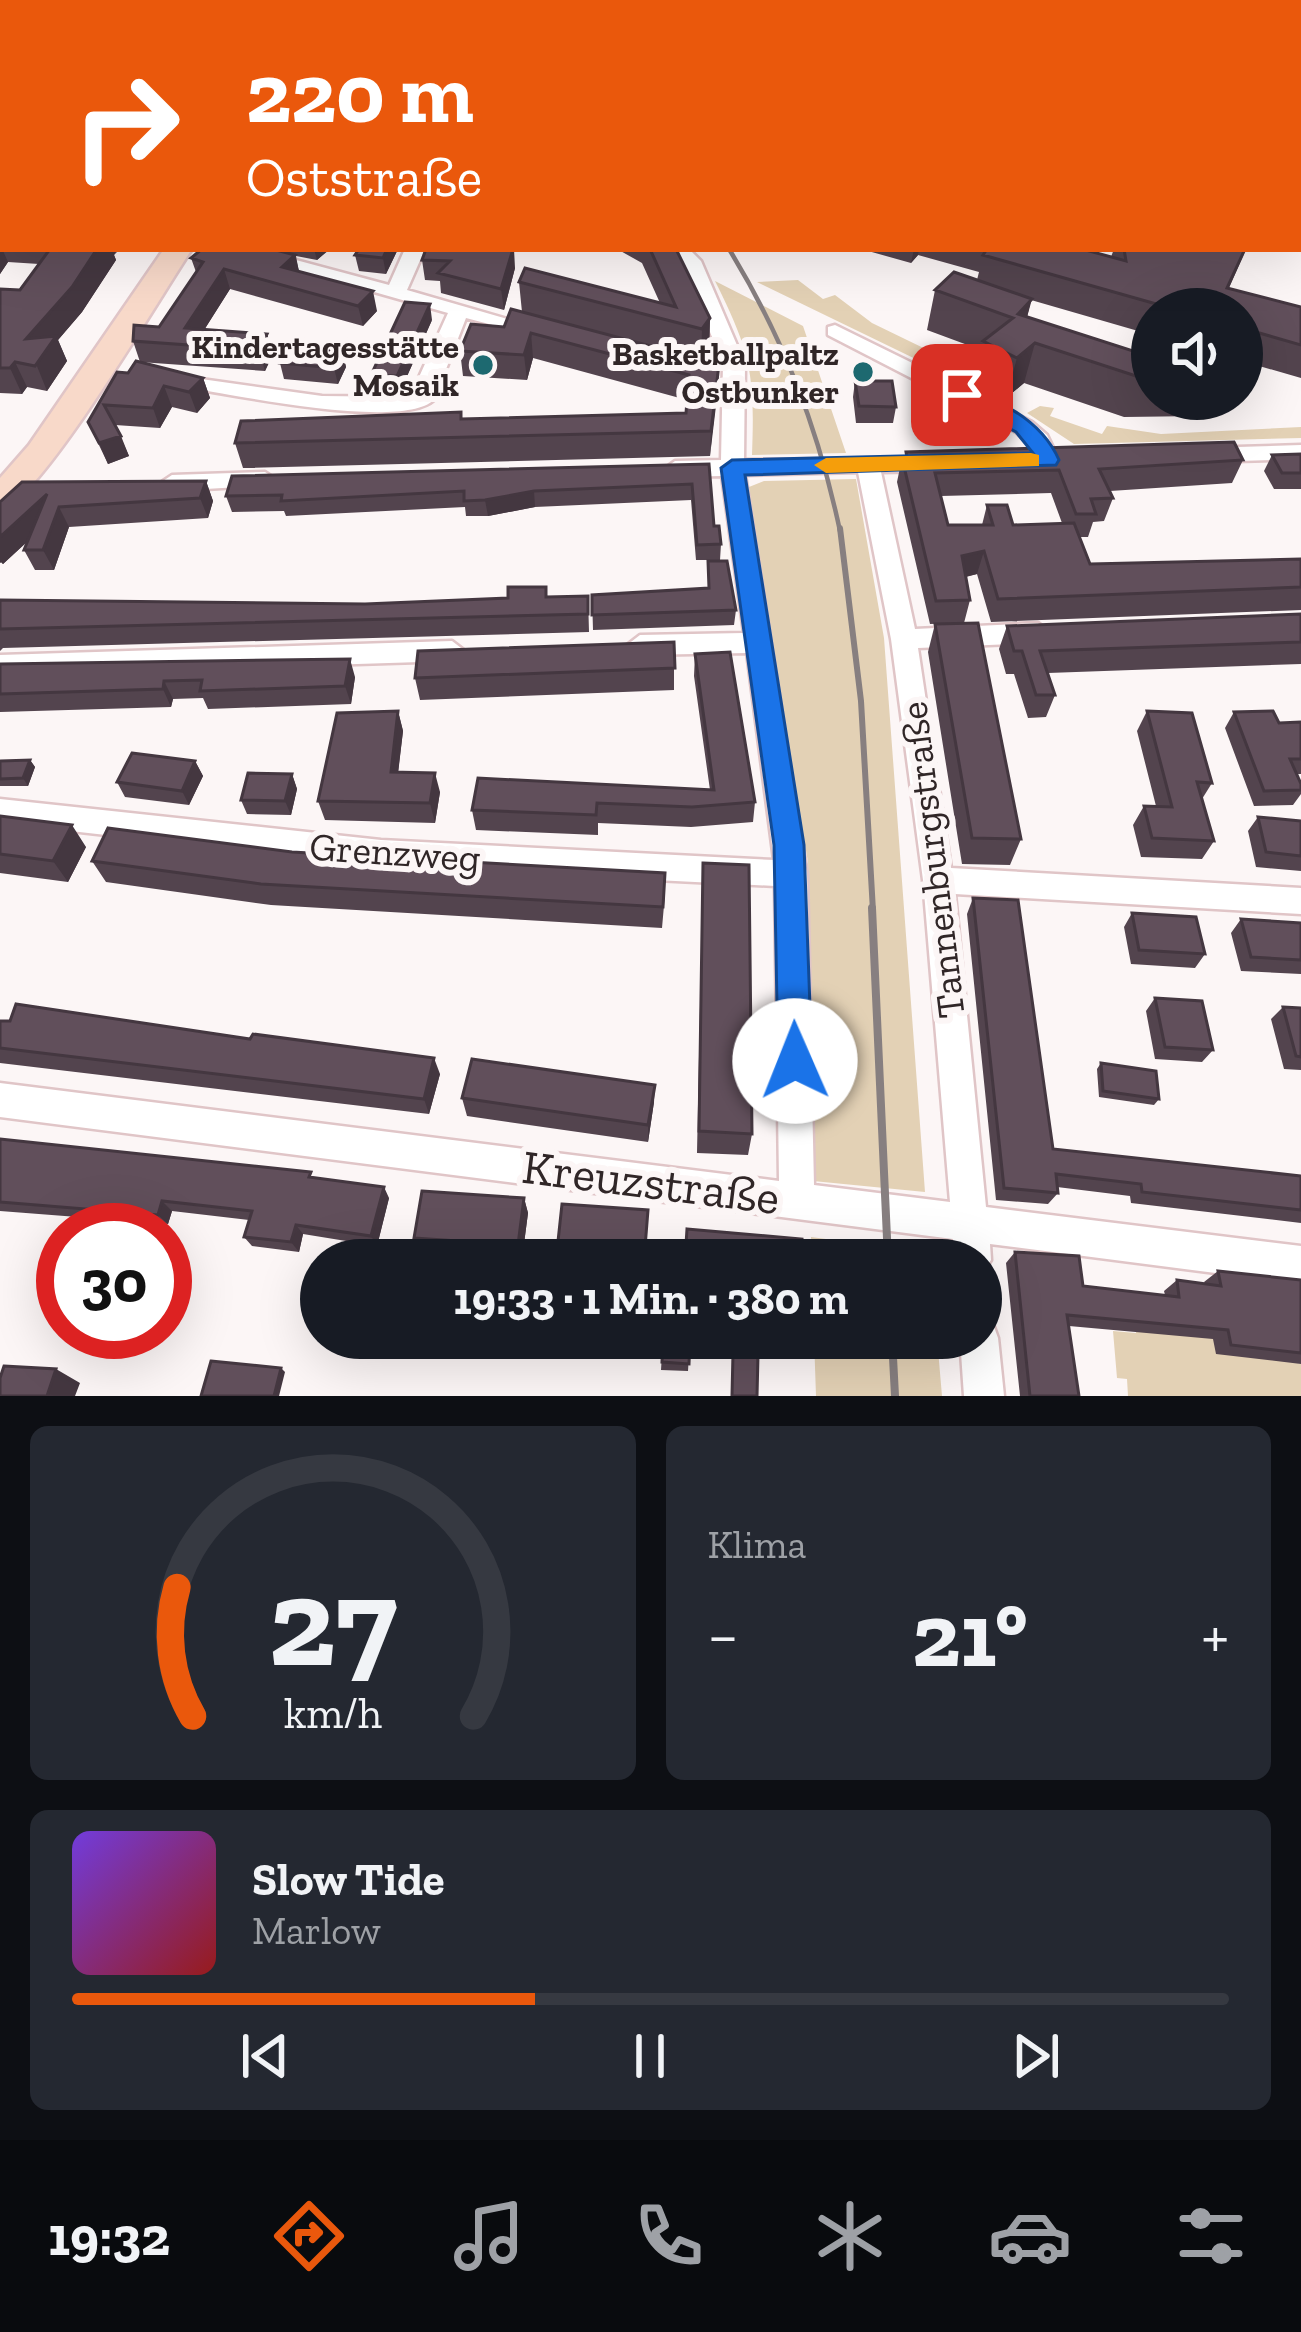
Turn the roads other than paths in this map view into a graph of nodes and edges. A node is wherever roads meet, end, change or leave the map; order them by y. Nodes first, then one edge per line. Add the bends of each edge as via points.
1 (176, 252) edge
2 (244, 252) edge
3 (415, 252) edge
4 (684, 255) edge
5 (396, 292) junction
6 (459, 310) junction
7 (835, 332) dead end
8 (566, 338) edge
9 (195, 382) edge
10 (1301, 452) edge
11 (1184, 456) edge
12 (1048, 460) edge
13 (958, 462) edge
14 (868, 464) junction
15 (732, 468) junction
16 (643, 470) edge
17 (292, 480) edge
18 (151, 484) edge
19 (48, 486) edge
20 (6, 494) edge
21 (1076, 632) edge
22 (904, 639) junction
23 (756, 643) junction
24 (612, 646) edge
25 (471, 650) edge
26 (0, 665) edge
27 (0, 811) edge
28 (792, 874) junction
29 (938, 880) junction
30 (1301, 901) edge
31 (0, 1100) edge
32 (797, 1201) junction
33 (955, 1239) edge
34 (972, 1239) edge
35 (1002, 1245) edge
36 (1301, 1265) edge
37 (981, 1359) edge
38 (984, 1396) edge

1 - 20 main road
2 - 5 street
3 - 5 street
4 - 15 street via 727,340
5 - 6 street
6 - 8 street
6 - 9 street via 423,400 412,404 322,403
7 - 12 street via 1024,427
10 - 11 street
13 - 14 street
14 - 15 street
14 - 22 street, Tannenburgstraße
15 - 16 street
15 - 23 street
17 - 18 street
19 - 20 street
21 - 22 street
22 - 29 street, Tannenburgstraße
23 - 24 street
23 - 28 street
25 - 26 street
27 - 28 street, Grenzweg via 381,853
28 - 32 street
29 - 30 street
29 - 34 street, Tannenburgstraße
31 - 32 street, Kreuzstraße
32 - 33 street, Kreuzstraße
35 - 36 street, Kreuzstraße
37 - 38 street

